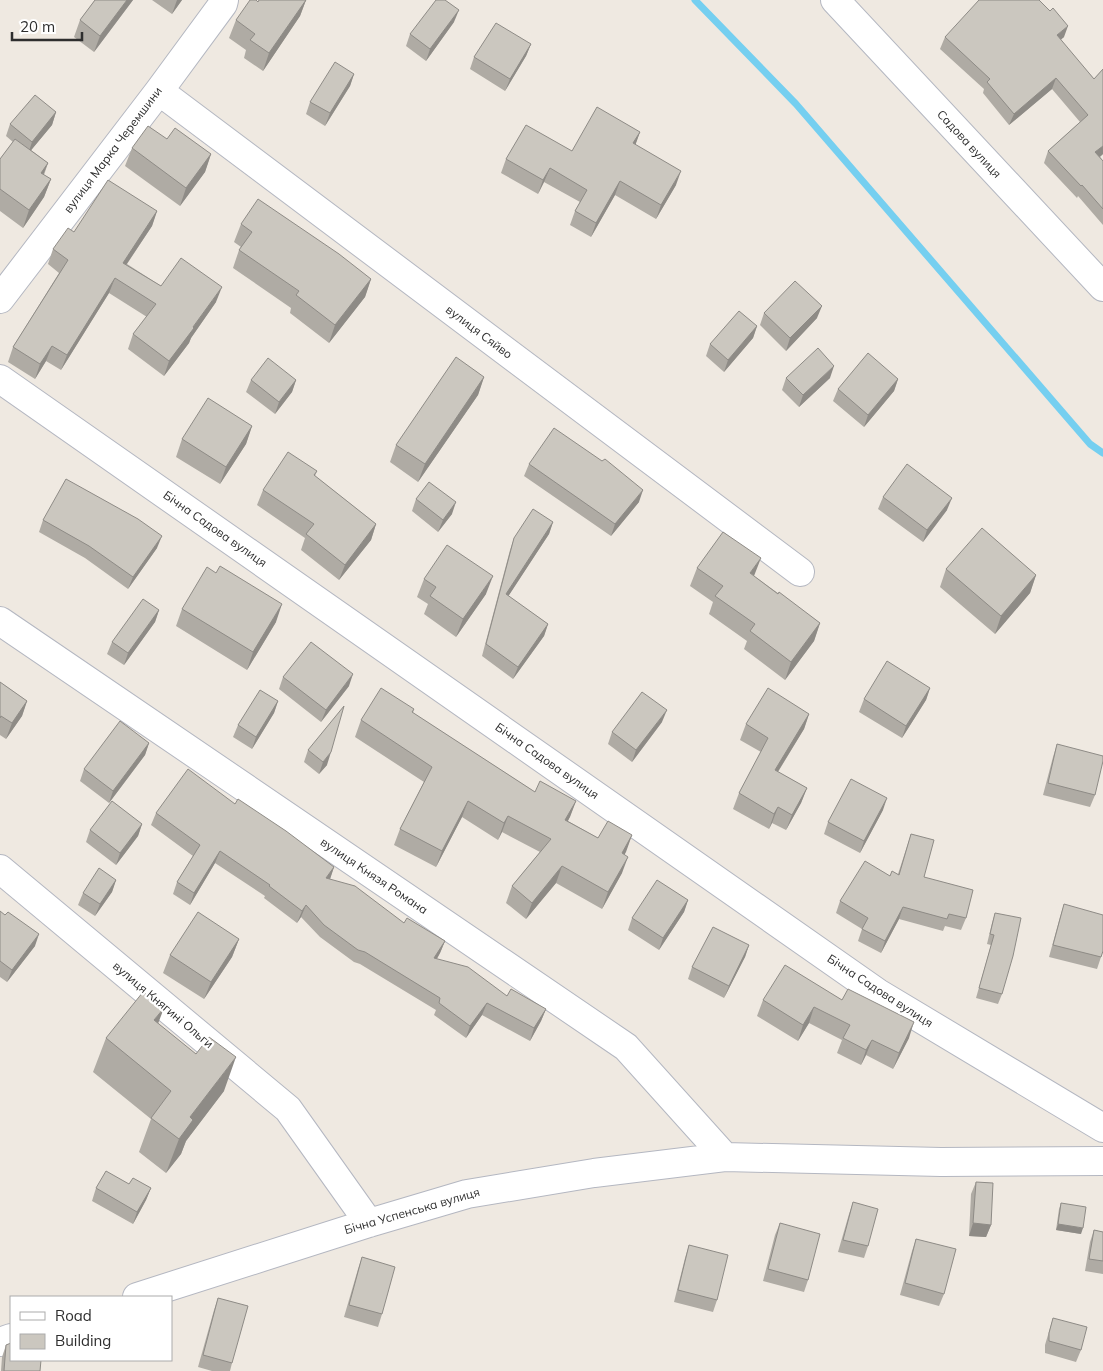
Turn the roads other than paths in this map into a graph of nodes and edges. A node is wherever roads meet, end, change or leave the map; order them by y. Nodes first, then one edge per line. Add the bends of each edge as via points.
1 (224, 0) edge
2 (835, 0) edge
3 (159, 91) junction
4 (1103, 287) edge
5 (0, 298) edge
6 (0, 380) edge
7 (800, 572) dead end
8 (0, 621) edge
9 (0, 869) edge
10 (1103, 1128) edge
11 (725, 1157) junction
12 (1103, 1160) edge
13 (369, 1223) junction
14 (140, 1296) edge

1 - 3 street, вулиця Марка Черемшини
2 - 4 street, Садова вулиця
3 - 5 street, вулиця Марка Черемшини
3 - 7 street, вулиця Сяйво
6 - 10 street, Бічна Садова вулиця via 878,993
8 - 11 street, вулиця Князя Романа via 626,1047
9 - 13 street, вулиця Княгині Ольги via 288,1108
11 - 12 street via 941,1162
11 - 13 street, Бічна Успенська вулиця via 594,1172 467,1194
13 - 14 street, Бічна Успенська вулиця

